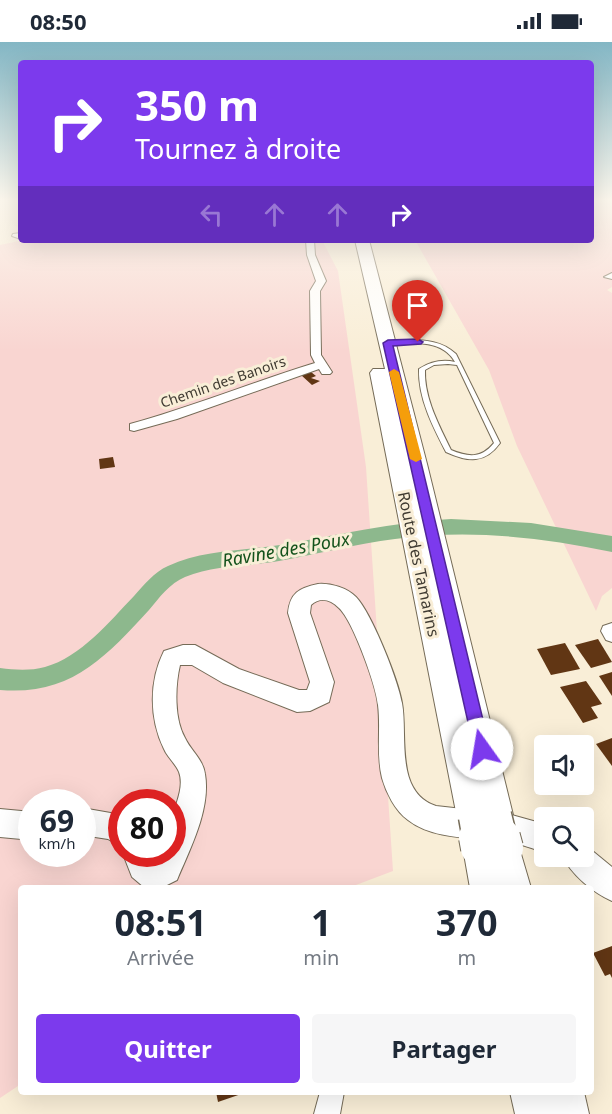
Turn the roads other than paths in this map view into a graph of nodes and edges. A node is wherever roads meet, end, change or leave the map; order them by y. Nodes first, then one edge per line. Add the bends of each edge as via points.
1 (311, 251) edge
2 (352, 251) edge
3 (365, 251) edge
4 (388, 343) junction
5 (459, 364) junction
6 (134, 427) dead end
7 (408, 464) junction
8 (612, 629) edge
9 (612, 635) edge
10 (0, 823) edge
11 (18, 825) edge
12 (487, 830) junction
13 (534, 837) edge
14 (142, 867) edge
15 (590, 867) edge
16 (158, 883) edge
17 (487, 885) edge
18 (513, 885) edge
19 (612, 886) edge
20 (331, 1095) edge
21 (531, 1095) edge
22 (565, 1095) edge
23 (327, 1114) edge
24 (535, 1114) edge
25 (569, 1114) edge

1 - 6 street, Chemin des Banoirs via 321,280 315,291 314,325 316,355 324,369 263,383
2 - 7 highway, Route des Tamarins
3 - 4 highway, Route des Tamarins
4 - 5 lane via 436,343 448,347
4 - 7 highway, Route des Tamarins
5 - 5 lane via 497,442 491,452 478,458 462,458 448,451 420,378 422,369 432,364
7 - 12 highway, Route des Tamarins
8 - 9 street
10 - 11 main road
12 - 13 main road
12 - 16 main road via 418,813 403,795 396,777 390,702 380,668 350,604 323,590 309,593 300,601 299,613 322,682 320,695 310,700 297,701 231,676 195,655 172,658 168,665 166,709 174,743 192,770 193,793 168,870
12 - 17 highway, Route des Tamarins
12 - 18 highway, Route des Tamarins
14 - 16 main road
15 - 19 main road
20 - 23 street
21 - 24 highway
22 - 25 highway

